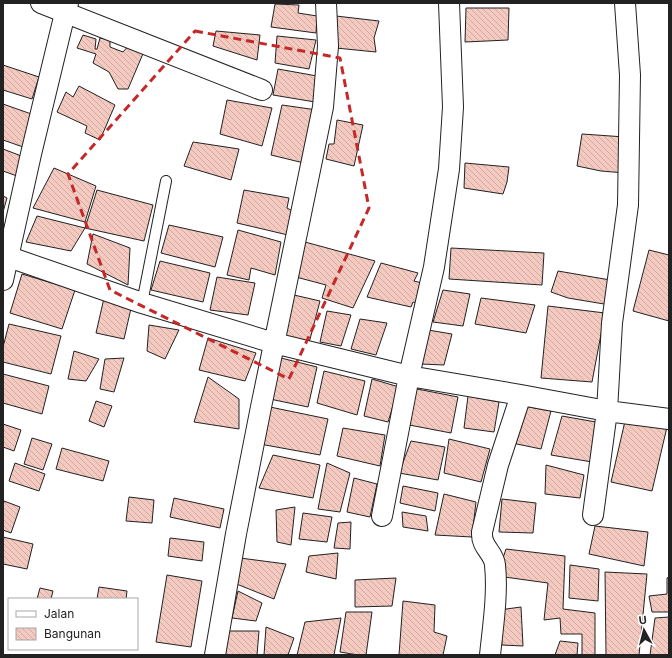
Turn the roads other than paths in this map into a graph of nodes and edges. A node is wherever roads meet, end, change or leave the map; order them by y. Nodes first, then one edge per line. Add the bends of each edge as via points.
1 (41, 3) edge
2 (326, 3) edge
3 (449, 3) edge
4 (625, 3) edge
5 (67, 8) edge
6 (262, 90) dead end
7 (166, 181) dead end
8 (9, 257) junction
9 (3, 280) edge
10 (142, 304) junction
11 (274, 343) junction
12 (409, 376) junction
13 (521, 395) junction
14 (607, 411) junction
15 (669, 419) edge
16 (593, 515) dead end
17 (382, 516) dead end
18 (215, 655) edge
19 (490, 655) edge

1 - 5 street
2 - 11 street via 328,46 323,107
3 - 12 street via 453,107 449,169 434,267
4 - 14 street via 630,75 628,205 612,323
5 - 6 street
5 - 8 street
7 - 10 lane
8 - 9 street
8 - 10 street
10 - 11 street
11 - 12 street
11 - 18 street
12 - 13 street
12 - 17 street
13 - 14 street
13 - 19 street via 498,465 481,539 495,563
14 - 15 street
14 - 16 street

